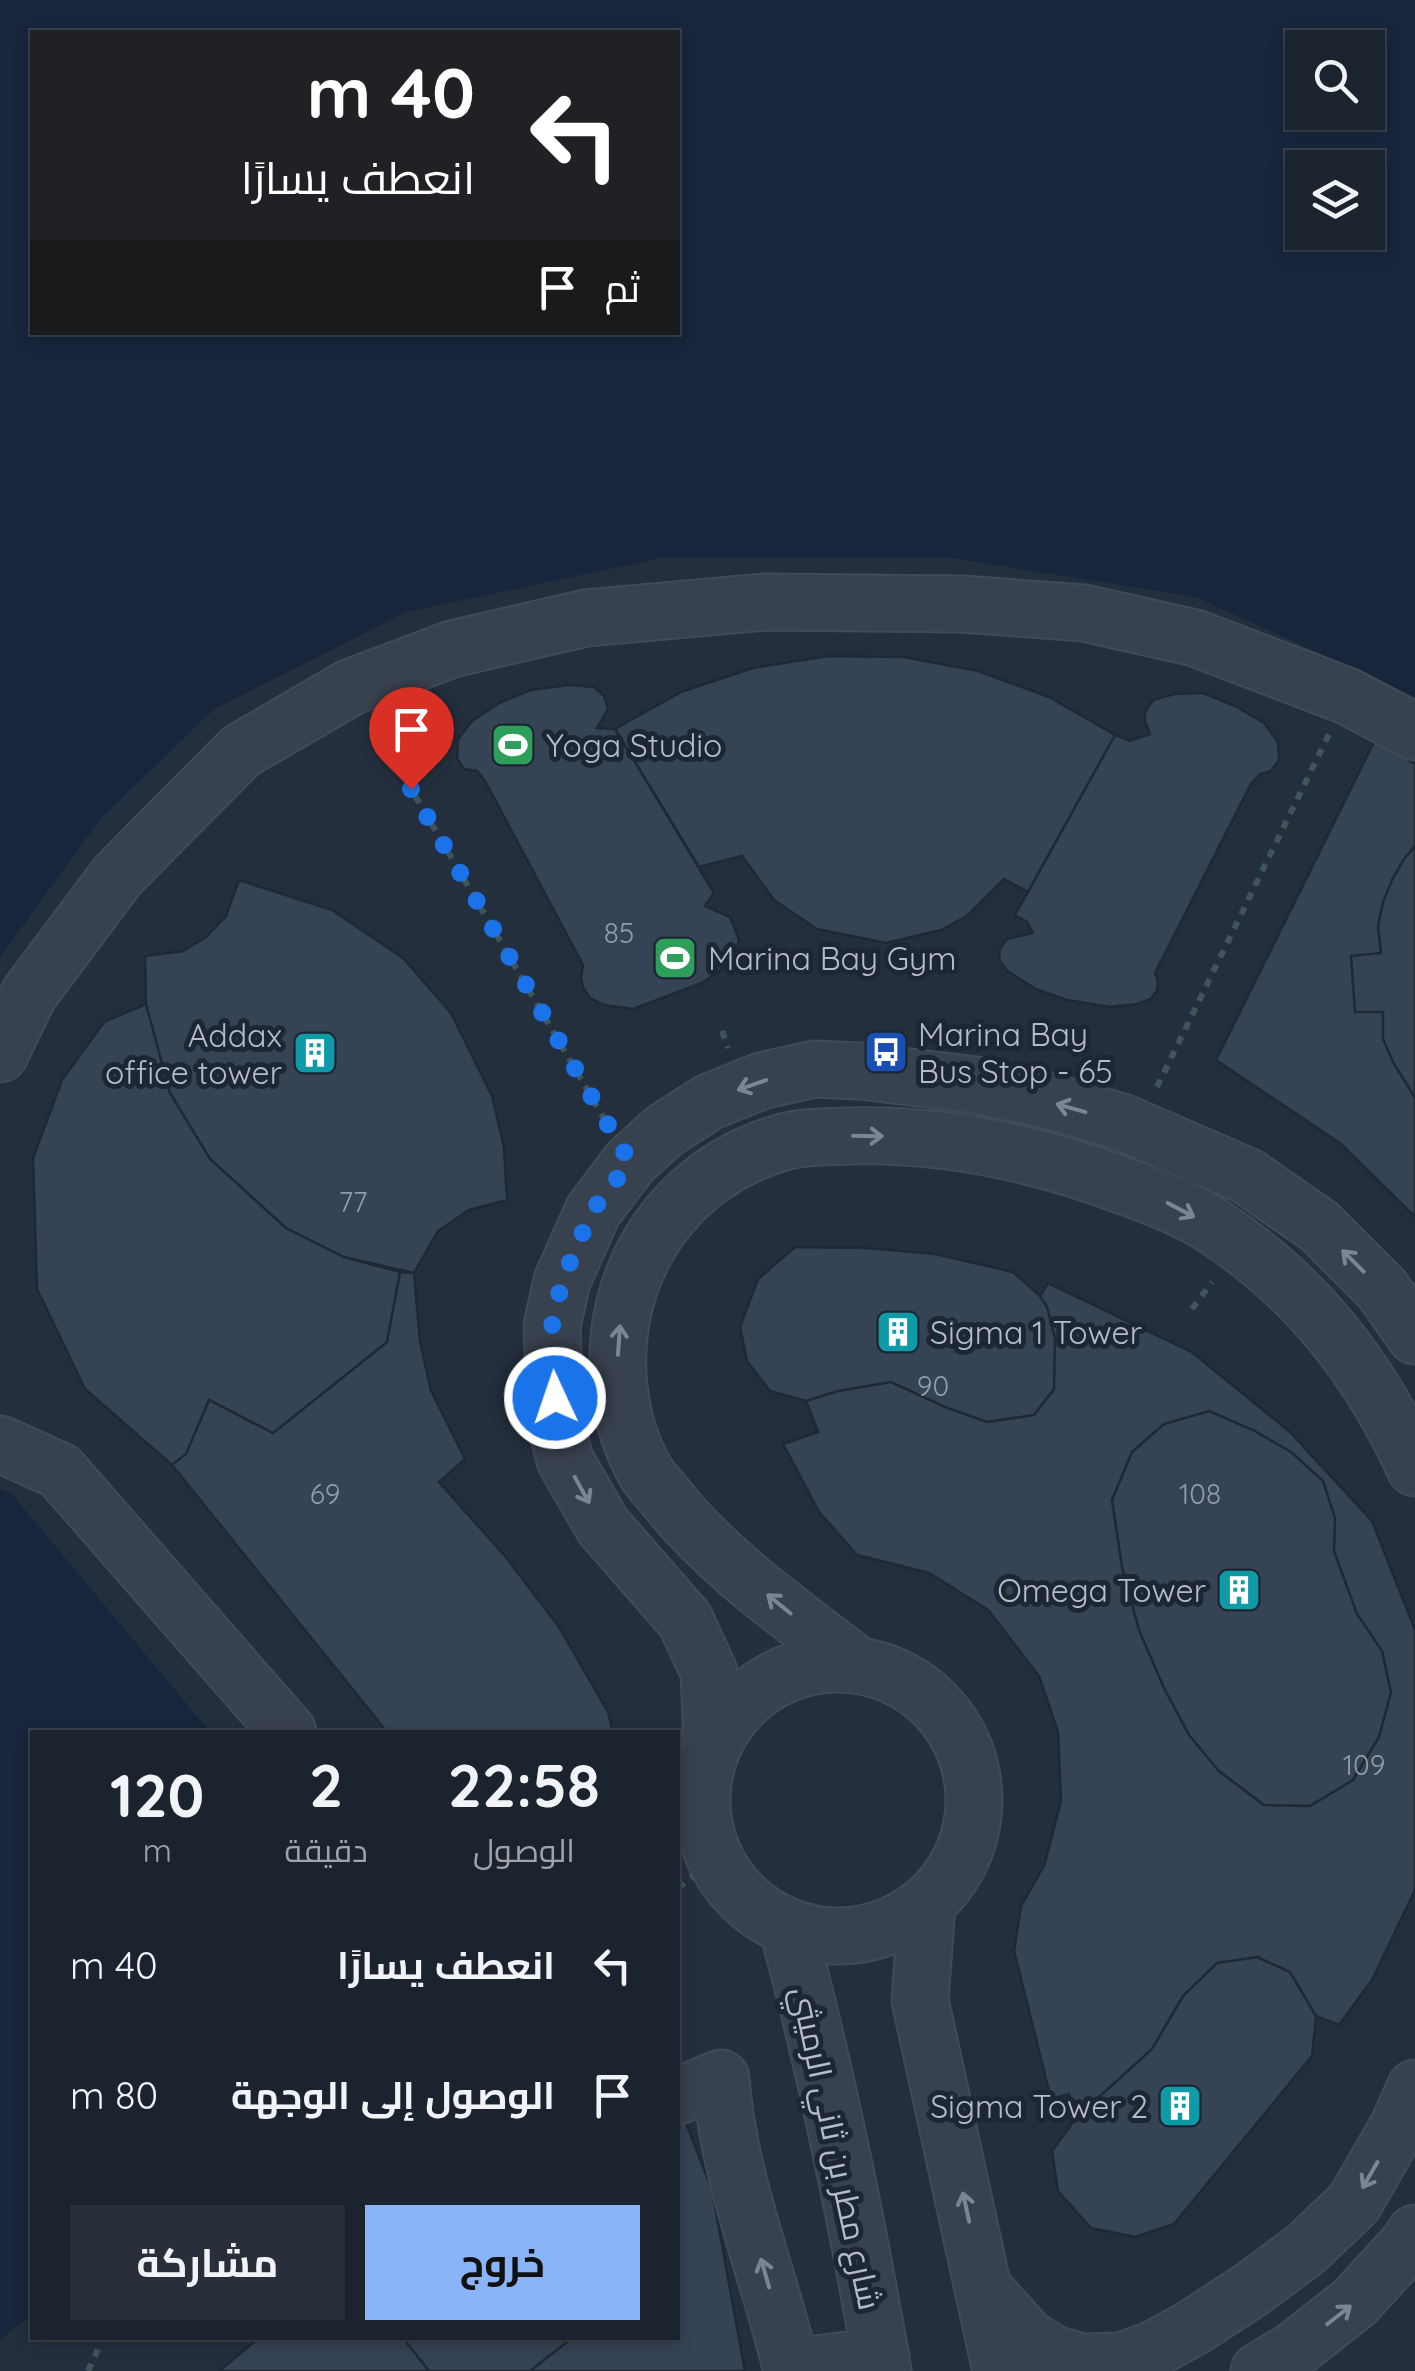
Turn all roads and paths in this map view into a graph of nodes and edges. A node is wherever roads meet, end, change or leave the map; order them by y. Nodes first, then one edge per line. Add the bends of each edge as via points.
1 (352, 688) junction
2 (1348, 696) junction
3 (1415, 732) edge
4 (0, 1054) edge
5 (1136, 1128) junction
6 (630, 1162) junction
7 (1415, 1336) edge
8 (0, 1444) edge
9 (1415, 1468) edge
10 (856, 1664) junction
11 (286, 1730) edge
12 (712, 1744) junction
13 (696, 1874) edge
14 (928, 1904) junction
15 (787, 1926) junction
16 (1415, 2088) edge
17 (696, 2113) edge
18 (1415, 2233) edge
19 (984, 2290) junction
20 (102, 2340) edge
21 (882, 2363) edge
22 (792, 2369) edge
23 (88, 2371) edge
24 (1001, 2371) edge
25 (1259, 2371) edge

1 - 2 street via 452,649 586,618 766,602 1084,613 1195,638
1 - 4 street via 241,751 118,875 28,994
1 - 6 path
2 - 3 street
2 - 5 path
5 -> 6 street via 976,1085 814,1069 709,1102
7 -> 5 street via 1382,1289 1319,1226 1246,1176
6 -> 12 street via 592,1211 562,1281 552,1326 556,1424 566,1460 604,1526 685,1620 710,1672
8 - 11 street via 60,1471
10 -> 9 street via 684,1520 646,1472 626,1423 618,1376 619,1328 631,1279 663,1222 738,1158 782,1142 862,1136 962,1142 1029,1155 1160,1199 1220,1230 1307,1303 1370,1384
10 - 12 street via 812,1665 771,1680 736,1707
10 - 14 street via 899,1677 936,1703 962,1740 975,1783 973,1828 957,1870
12 - 13 street via 702,1782
13 - 15 street via 733,1888
14 - 15 street via 885,1929 836,1937
19 -> 14 street via 920,2000
15 - 21 street, شارع مطر بن ثاني الرميثي via 818,2041
16 -> 19 street via 1354,2203 1252,2290 1152,2350 1121,2361 1082,2362 1054,2354 1028,2338
22 -> 17 street
25 -> 18 street via 1355,2302
19 - 24 street
20 - 23 path
21 - 22 street

